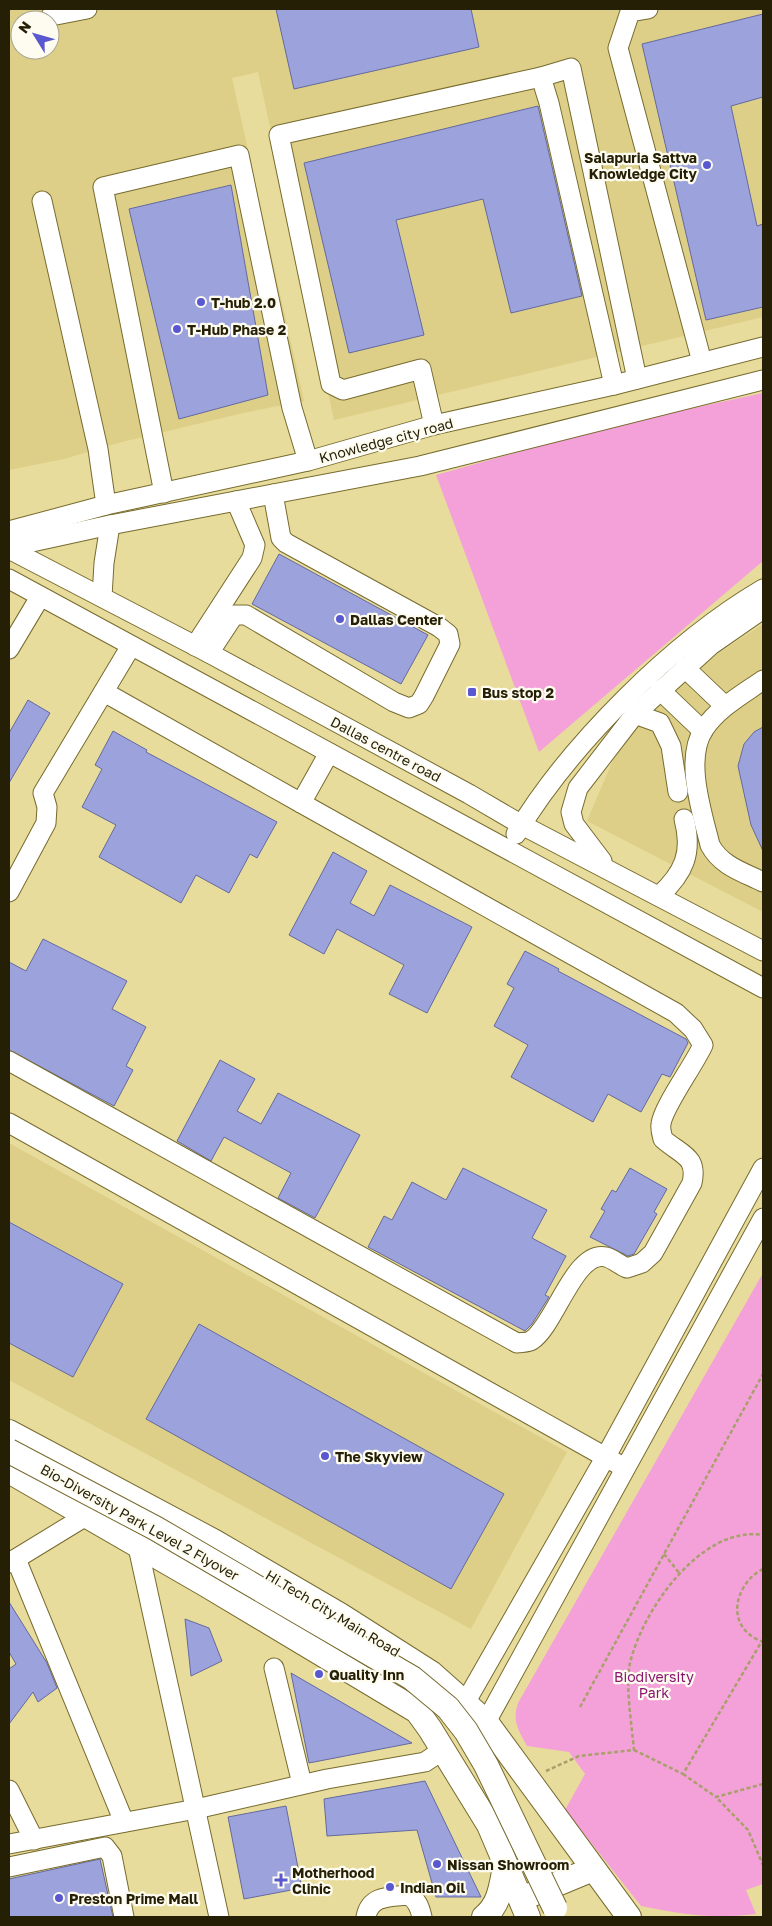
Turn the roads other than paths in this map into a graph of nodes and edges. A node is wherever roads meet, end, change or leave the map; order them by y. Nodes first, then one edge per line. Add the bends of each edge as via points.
1 (87, 9) edge
2 (648, 9) edge
3 (60, 14) edge
4 (541, 77) junction
5 (42, 201) dead end
6 (763, 347) edge
7 (702, 362) junction
8 (637, 379) junction
9 (763, 380) edge
10 (614, 385) junction
11 (434, 425) junction
12 (308, 461) junction
13 (164, 493) junction
14 (273, 494) junction
15 (236, 501) junction
16 (106, 505) junction
17 (110, 525) junction
18 (9, 531) edge
19 (9, 548) edge
20 (9, 578) edge
21 (763, 589) edge
22 (40, 597) junction
23 (102, 598) junction
24 (763, 609) edge
25 (131, 646) junction
26 (202, 649) junction
27 (9, 650) edge
28 (685, 668) junction
29 (763, 680) edge
30 (660, 690) junction
31 (104, 692) junction
32 (725, 706) junction
33 (634, 714) junction
34 (703, 731) junction
35 (328, 752) junction
36 (678, 792) dead end
37 (301, 803) junction
38 (684, 819) dead end
39 (522, 825) junction
40 (508, 848) junction
41 (609, 869) junction
42 (763, 882) edge
43 (9, 892) edge
44 (659, 896) junction
45 (763, 951) edge
46 (763, 988) edge
47 (9, 1061) edge
48 (9, 1123) edge
49 (763, 1168) edge
50 (763, 1218) edge
51 (9, 1432) edge
52 (9, 1451) edge
53 (605, 1458) junction
54 (625, 1468) junction
55 (9, 1471) edge
56 (86, 1516) junction
57 (138, 1547) junction
58 (12, 1561) edge
59 (274, 1668) dead end
60 (465, 1703) junction
61 (486, 1722) junction
62 (443, 1750) junction
63 (302, 1784) junction
64 (9, 1790) edge
65 (196, 1809) junction
66 (124, 1822) junction
67 (34, 1840) junction
68 (9, 1844) edge
69 (9, 1867) edge
70 (505, 1867) junction
71 (594, 1869) junction
72 (524, 1908) edge
73 (124, 1917) edge
74 (219, 1917) edge
75 (366, 1917) edge
76 (422, 1917) edge
77 (484, 1917) edge
78 (561, 1917) edge
79 (629, 1917) edge

1 - 3 street
2 - 7 street via 630,12 618,48
4 - 8 street via 571,68
4 - 10 street
4 - 11 street via 279,135 331,384 343,390 421,370
5 - 16 street via 98,450
6 - 7 street, Knowledge city road
7 - 8 street, Knowledge city road
8 - 10 street, Knowledge city road
9 - 14 street, Knowledge city road via 420,466
10 - 11 street, Knowledge city road
11 - 12 street, Knowledge city road
12 - 13 street, Knowledge city road
12 - 13 street via 292,408 239,155 104,187
13 - 16 street, Knowledge city road
14 - 15 street, Knowledge city road
14 - 26 street via 281,538 286,543 439,627 448,634 450,644 419,704 409,708 246,615 234,615
15 - 17 street, Knowledge city road
15 - 26 street via 255,545 252,558
16 - 18 street, Knowledge city road
17 - 19 street, Knowledge city road
17 - 23 street
19 - 23 street, Dallas centre road
20 - 22 street
21 - 39 street via 686,643 630,694 552,783
22 - 25 street
22 - 27 street
23 - 26 street, Dallas centre road
24 - 28 street via 711,645
25 - 31 street
25 - 35 street
26 - 39 street, Dallas centre road
28 - 30 street
28 - 32 street
29 - 32 street
30 - 33 street
30 - 34 street
31 - 37 street
31 - 43 street via 44,793 46,823
32 - 34 street
33 - 36 street via 660,723 671,746
33 - 41 street via 573,799 571,812 574,824 591,850
34 - 42 street via 694,764 710,845 716,857
35 - 37 street
35 - 40 street
37 - 47 street via 676,1013 693,1029 703,1045 664,1113 661,1125 663,1139 690,1158 695,1170 692,1183 648,1258 627,1268 605,1257 582,1265 543,1331 531,1342 517,1343
38 - 44 street via 689,836 682,870
39 - 40 street
39 - 41 street, Dallas centre road
40 - 46 street
41 - 44 street, Dallas centre road
44 - 45 street, Dallas centre road
48 - 53 street
49 - 53 street
50 - 54 street
51 - 60 main road, Hi Tech City Main Road via 215,1542 340,1615 431,1673
52 - 78 main road, Bio-Diversity Park Level 2 Flyover, bridge via 276,1597 412,1678 448,1708 486,1765
53 - 54 street
53 - 60 street
54 - 61 street
55 - 56 main road
56 - 57 main road
56 - 58 street
57 - 62 main road via 417,1711
57 - 65 street
58 - 66 street
59 - 63 street
60 - 61 main road, Hi Tech City Main Road
61 - 71 main road, Hi Tech City Main Road
62 - 63 street via 425,1762
62 - 70 main road via 489,1825
63 - 65 street
64 - 67 street
65 - 66 street
65 - 74 street
66 - 67 street
67 - 68 street
69 - 73 street via 105,1847 112,1856
70 - 72 main road
70 - 77 main road via 499,1897 491,1912
71 - 72 main road
71 - 79 main road, Hi Tech City Main Road
75 - 76 street via 377,1899 408,1895 419,1905

